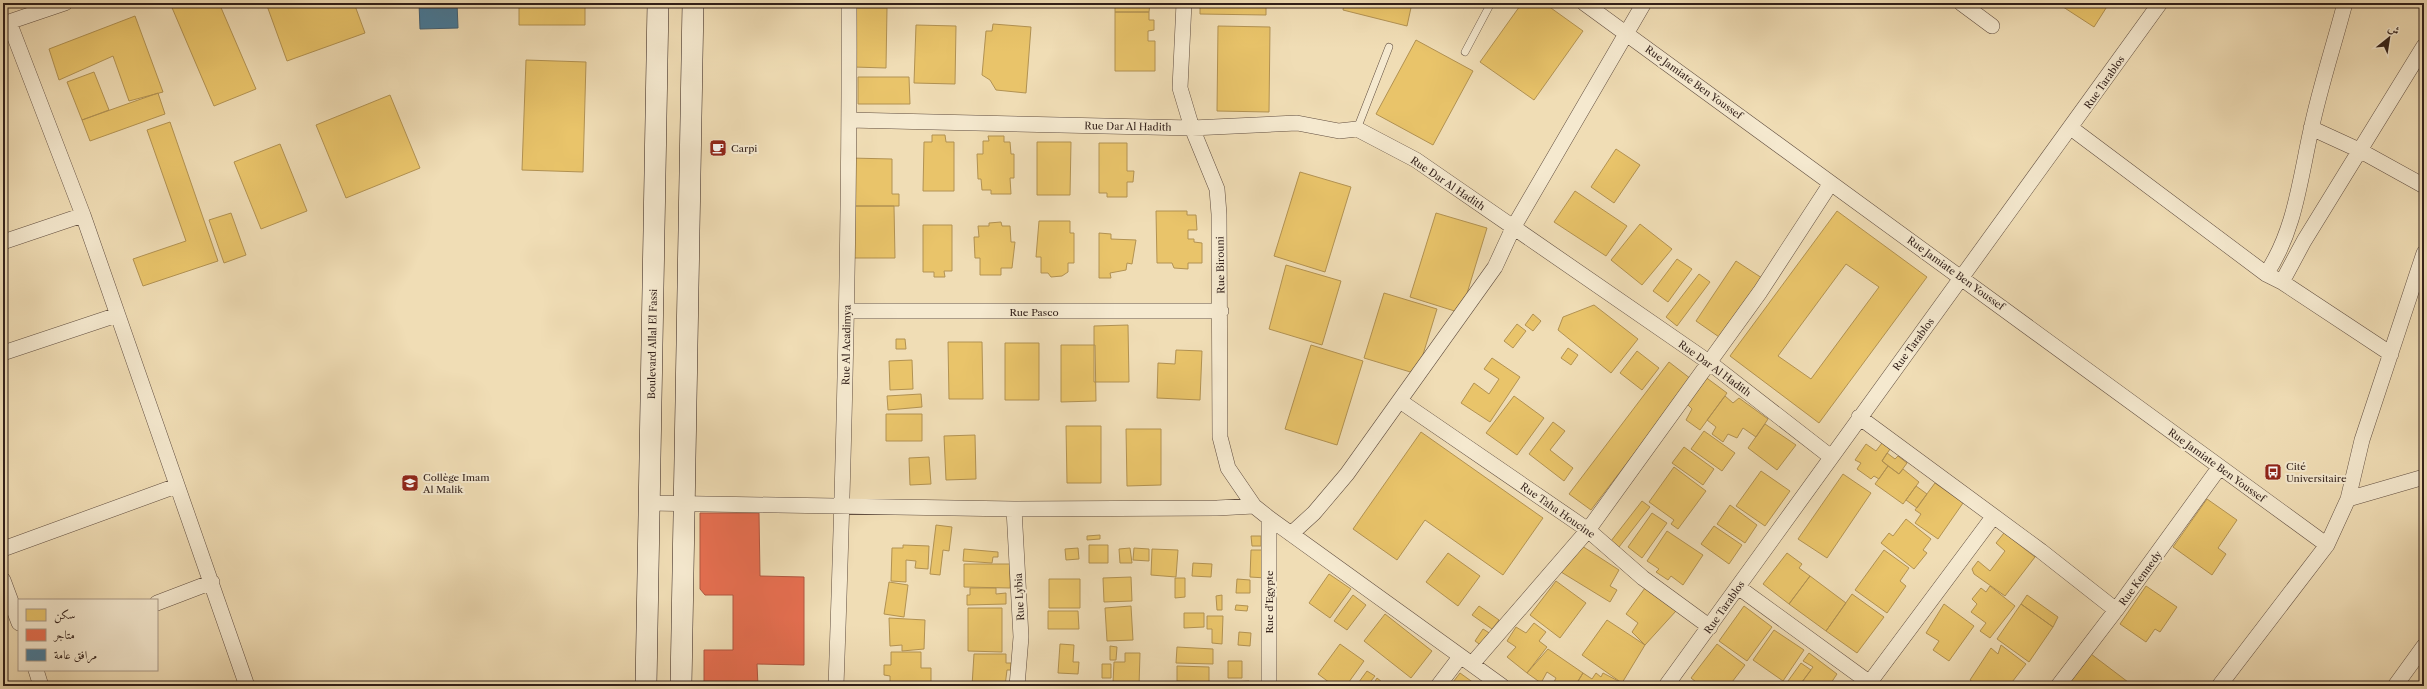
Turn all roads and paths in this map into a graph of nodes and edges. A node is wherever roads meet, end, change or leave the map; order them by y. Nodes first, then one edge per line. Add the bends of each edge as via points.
1 (65, 3) edge
2 (658, 3) edge
3 (693, 3) edge
4 (849, 3) edge
5 (1184, 3) edge
6 (1491, 3) edge
7 (1584, 3) edge
8 (1644, 3) edge
9 (1961, 3) edge
10 (2160, 3) edge
11 (2345, 3) edge
12 (27, 9) edge
13 (6, 24) edge
14 (1992, 26) dead end
15 (1627, 32) junction
16 (1389, 46) dead end
17 (2424, 46) edge
18 (1465, 52) dead end
19 (850, 120) junction
20 (1192, 128) junction
21 (2071, 128) junction
22 (2311, 128) junction
23 (1356, 129) junction
24 (2359, 150) junction
25 (1831, 183) junction
26 (2424, 186) edge
27 (83, 215) junction
28 (1513, 228) junction
29 (3, 242) edge
30 (2424, 253) edge
31 (2266, 274) junction
32 (1962, 278) junction
33 (2282, 282) junction
34 (847, 311) junction
35 (1221, 311) junction
36 (117, 315) junction
37 (3, 353) edge
38 (2390, 354) junction
39 (1710, 363) junction
40 (1400, 401) junction
41 (1859, 417) junction
42 (1831, 457) junction
43 (2219, 468) junction
44 (2424, 477) edge
45 (176, 486) junction
46 (2348, 499) junction
47 (649, 503) junction
48 (684, 504) junction
49 (1254, 506) junction
50 (842, 507) junction
51 (1014, 509) junction
52 (1993, 517) junction
53 (1269, 518) junction
54 (1588, 530) junction
55 (1291, 534) junction
56 (2327, 545) junction
57 (3, 548) edge
58 (3, 580) edge
59 (212, 582) junction
60 (1738, 587) junction
61 (158, 603) edge
62 (2116, 610) junction
63 (18, 620) edge
64 (1710, 627) junction
65 (2424, 646) edge
66 (1466, 660) junction
67 (36, 671) edge
68 (1870, 685) edge
69 (41, 686) edge
70 (247, 686) edge
71 (646, 686) edge
72 (681, 686) edge
73 (836, 686) edge
74 (1018, 686) edge
75 (1269, 686) edge
76 (1438, 686) edge
77 (1502, 686) edge
78 (1666, 686) edge
79 (2058, 686) edge
80 (2219, 686) edge
81 (2395, 686) edge

1 - 12 street
2 - 47 main road, Boulevard Allal El Fassi
3 - 48 main road
4 - 19 street, Rue Al Acadimya
5 - 20 street, Rue Birouni via 1180,88
6 - 18 lane
7 - 15 street, Rue Jamiate Ben Youssef
8 - 15 street
9 - 14 street
10 - 21 street, Rue Tarablos
11 - 22 street
12 - 13 street
13 - 27 street
15 - 25 street, Rue Jamiate Ben Youssef
15 - 28 street
16 - 23 lane
17 - 24 street
19 - 20 street, Rue Dar Al Hadith
19 - 34 street, Rue Al Acadimya
20 - 23 street, Rue Dar Al Hadith via 1297,123 1339,131
20 - 35 street, Rue Birouni via 1216,189
21 - 31 street
21 - 32 street, Rue Tarablos
22 - 24 street
22 - 31 street via 2287,234 2277,258
23 - 28 street, Rue Dar Al Hadith via 1416,160
24 - 26 street
24 - 33 street
25 - 32 street, Rue Jamiate Ben Youssef
25 - 39 street
27 - 29 street
27 - 36 street
28 - 39 street, Rue Dar Al Hadith
28 - 40 street via 1495,267
30 - 38 street
31 - 33 street
32 - 41 street, Rue Tarablos
32 - 43 street, Rue Jamiate Ben Youssef
33 - 38 street
34 - 35 street, Rue Pasco
34 - 50 street, Rue Al Acadimya
35 - 49 street, Rue Birouni via 1220,437 1228,468
36 - 37 street
36 - 45 street
38 - 46 street via 2362,440
39 - 42 street, Rue Dar Al Hadith
39 - 54 street
40 - 54 street, Rue Taha Houcine
40 - 55 street via 1347,474 1314,513
41 - 42 street, Rue Tarablos
41 - 52 street
42 - 60 street, Rue Tarablos
43 - 56 street, Rue Jamiate Ben Youssef
43 - 62 street, Rue Kennedy
44 - 46 street
45 - 57 street
45 - 59 street
46 - 56 street
47 - 48 street
47 - 71 main road, Boulevard Allal El Fassi
48 - 50 street
48 - 72 main road
49 - 51 street
49 - 53 street, Rue Birouni
50 - 51 street
50 - 73 street, Rue Al Acadimya
51 - 74 street, Rue Lybia via 1021,637
52 - 62 street
52 - 68 street
53 - 55 street, Rue Birouni
53 - 75 street, Rue d'Egypte
54 - 64 street, Rue Taha Houcine via 1643,578
54 - 66 street
55 - 66 street, Rue Birouni
56 - 80 street
58 - 63 street
59 - 61 street
59 - 70 street
60 - 64 street, Rue Tarablos
60 - 68 street
62 - 79 street, Rue Kennedy
64 - 78 street, Rue Tarablos
65 - 81 street
66 - 76 street
66 - 77 street, Rue Birouni
67 - 69 street

